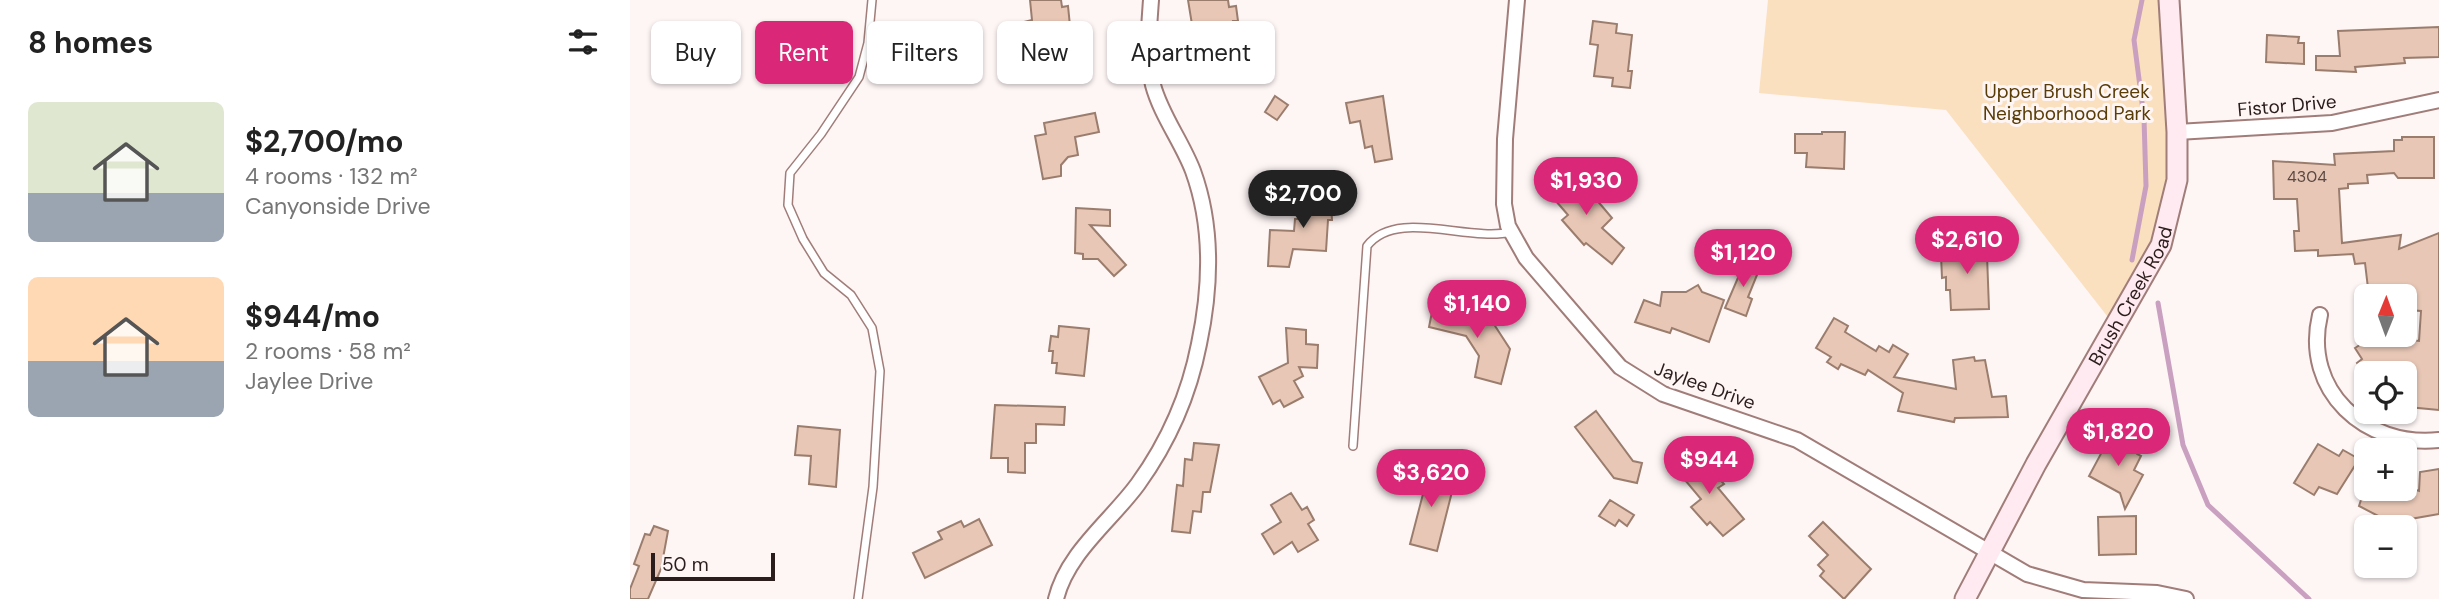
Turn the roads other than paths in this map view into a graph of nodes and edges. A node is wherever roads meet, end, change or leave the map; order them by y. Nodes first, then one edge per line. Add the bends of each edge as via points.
1 (872, 0) edge
2 (1151, 0) edge
3 (1517, 0) edge
4 (2169, 0) edge
5 (2439, 100) edge
6 (2177, 132) junction
7 (1511, 232) junction
8 (2320, 315) dead end
9 (2439, 440) edge
10 (1353, 446) dead end
11 (1989, 552) junction
12 (858, 599) edge
13 (1056, 599) edge
14 (1965, 599) edge
15 (2186, 599) edge

1 - 12 lane via 859,77 790,173 788,205 824,273 851,295 872,328 880,371 873,487
2 - 13 street via 1148,42 1153,85 1193,171 1207,224 1208,293 1185,397 1166,443 1073,562 1060,581
3 - 7 street, Jaylee Drive via 1504,152 1504,204
4 - 6 street, Brush Creek Road
5 - 6 street, Fistor Drive via 2332,123
6 - 11 street, Brush Creek Road via 2177,180 2156,255
7 - 10 lane via 1478,236 1392,228 1367,246
7 - 11 street, Jaylee Drive via 1526,258 1620,367 1637,380 1677,400 1797,440
8 - 9 street via 2316,349 2323,376 2339,404 2385,435 2416,442
11 - 14 street, Brush Creek Road
11 - 15 street, Jaylee Drive via 2027,574 2065,587

